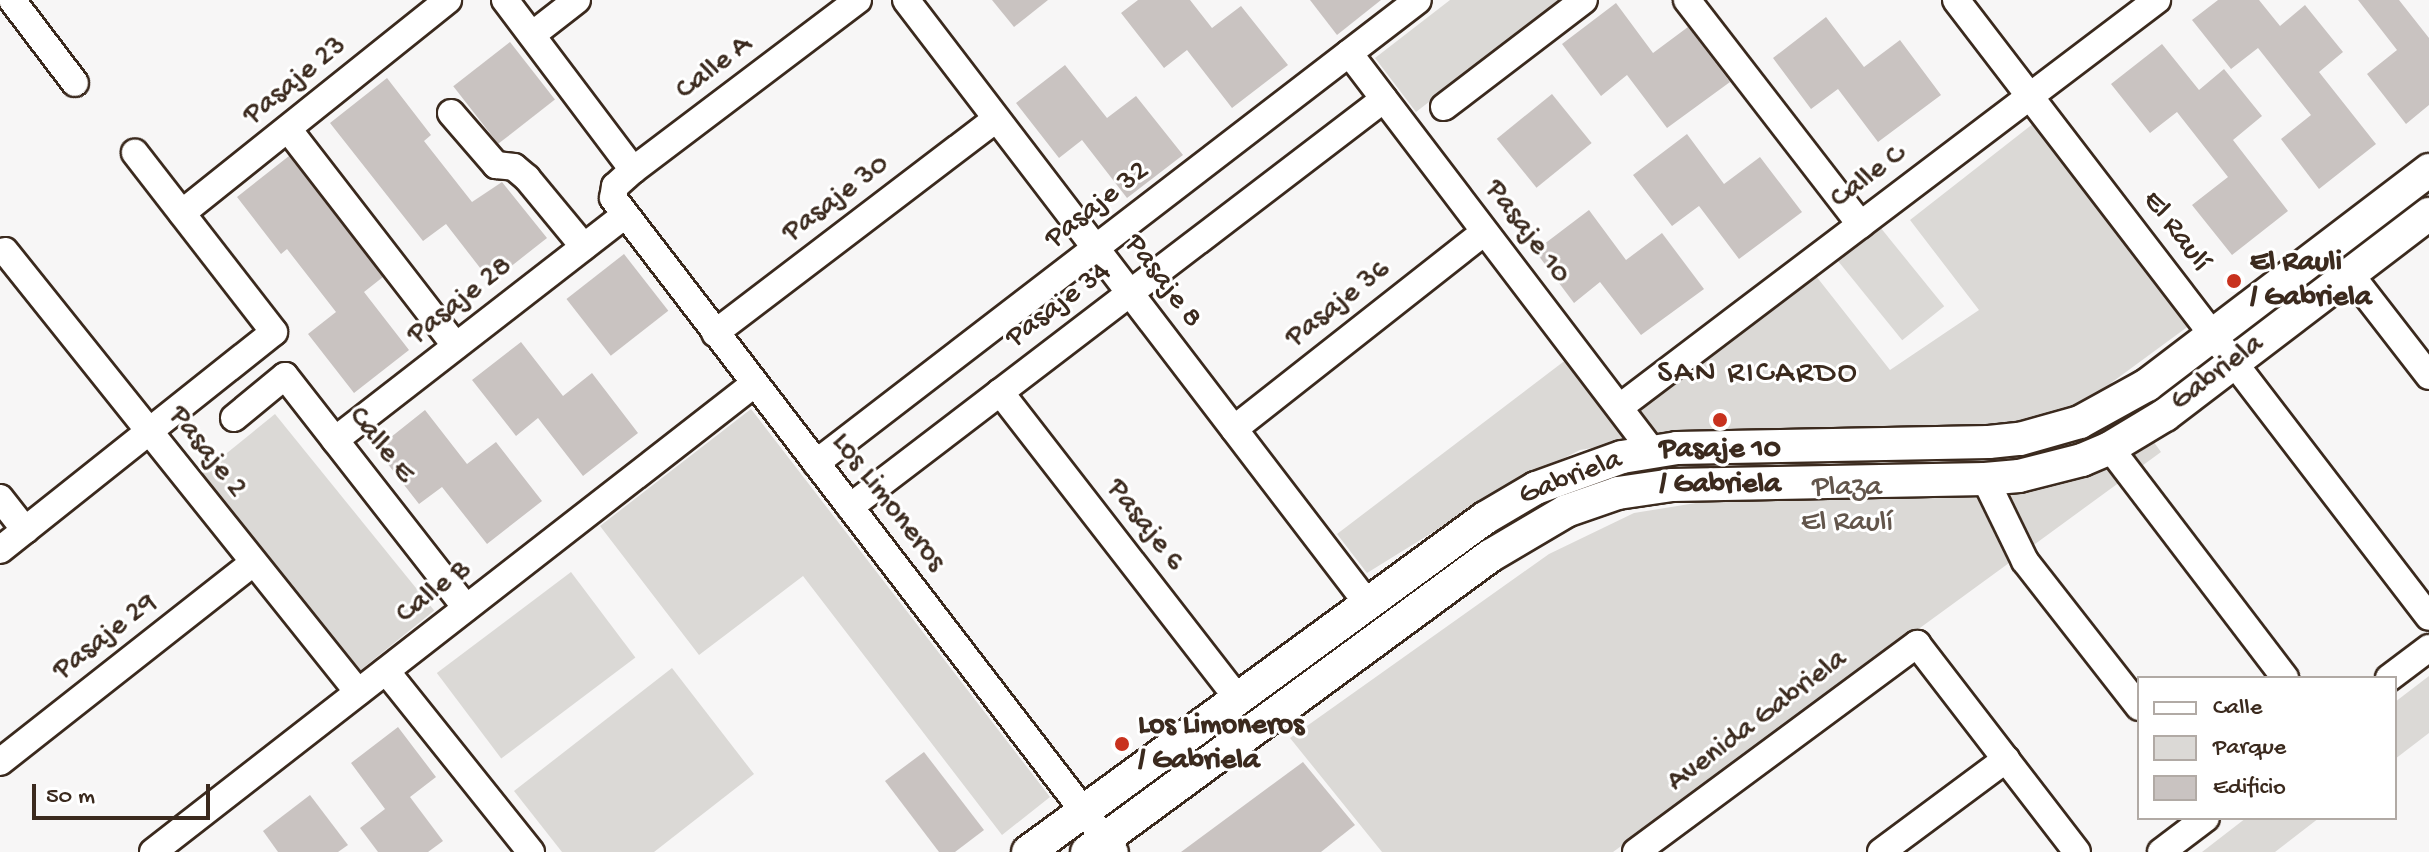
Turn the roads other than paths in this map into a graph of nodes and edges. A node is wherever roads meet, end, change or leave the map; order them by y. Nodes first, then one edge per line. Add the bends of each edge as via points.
1 (12, 0) edge
2 (448, 0) edge
3 (505, 0) edge
4 (577, 0) edge
5 (858, 0) edge
6 (906, 0) edge
7 (1418, 0) edge
8 (1584, 0) edge
9 (1687, 0) edge
10 (1956, 0) edge
11 (2157, 0) edge
12 (532, 35) junction
13 (1349, 53) junction
14 (75, 83) dead end
15 (2030, 97) junction
16 (1384, 99) junction
17 (1444, 107) dead end
18 (451, 113) dead end
19 (996, 119) junction
20 (288, 129) junction
21 (135, 153) dead end
22 (633, 170) junction
23 (2429, 170) edge
24 (619, 204) junction
25 (182, 213) junction
26 (2429, 214) edge
27 (1861, 225) junction
28 (1484, 232) junction
29 (584, 247) junction
30 (1095, 248) junction
31 (5, 251) dead end
32 (2350, 274) junction
33 (1130, 293) junction
34 (715, 333) junction
35 (2213, 335) junction
36 (456, 346) junction
37 (2235, 363) junction
38 (2429, 376) edge
39 (754, 384) junction
40 (1000, 392) junction
41 (1620, 407) junction
42 (234, 418) dead end
43 (1234, 429) junction
44 (149, 432) junction
45 (335, 440) junction
46 (2110, 448) junction
47 (1652, 451) junction
48 (816, 463) junction
49 (1985, 479) junction
50 (0, 498) edge
51 (850, 507) junction
52 (25, 530) junction
53 (0, 550) edge
54 (252, 564) junction
55 (1367, 603) junction
56 (466, 608) junction
57 (2429, 617) edge
58 (2429, 648) edge
59 (386, 671) junction
60 (2283, 676) edge
61 (2392, 676) edge
62 (358, 692) junction
63 (1237, 698) junction
64 (2137, 704) edge
65 (2006, 759) junction
66 (0, 762) edge
67 (1084, 811) junction
68 (2203, 820) edge
69 (1102, 848) edge
70 (153, 852) edge
71 (531, 852) edge
72 (1028, 852) edge
73 (1636, 852) edge
74 (1881, 852) edge
75 (2077, 852) edge
76 (2161, 852) edge

1 - 14 street
2 - 20 street, Pasaje 23
3 - 12 street
4 - 12 street
5 - 22 street, Calle A
6 - 19 street, Pasaje 8
7 - 13 street, Pasaje 32
8 - 17 street
9 - 27 street
10 - 15 street, El Raulí
11 - 15 street, Calle C
12 - 22 street
13 - 16 street, Pasaje 10
13 - 30 street, Pasaje 32
15 - 27 street, Calle C
15 - 35 street, El Raulí
16 - 28 street, Pasaje 10
16 - 33 street, Pasaje 34
18 - 29 street via 496,165 514,167 527,178
19 - 30 street, Pasaje 8
19 - 34 street, Pasaje 30
20 - 25 street, Pasaje 23
20 - 36 street
21 - 25 street
22 - 24 street, Calle A
23 - 35 street, Gabriela
24 - 29 street, Pasaje 28
24 - 34 street, Los Limoneros
25 - 44 street via 274,332
26 - 32 street, Gabriela
27 - 41 street, Calle C
28 - 41 street, Pasaje 10
28 - 43 street, Pasaje 36
29 - 36 street, Pasaje 28
30 - 33 street, Pasaje 8
30 - 48 street, Pasaje 32
31 - 44 street, Pasaje 2
32 - 37 street, Gabriela
32 - 38 street
33 - 40 street, Pasaje 34
33 - 43 street, Pasaje 8
34 - 39 street, Los Limoneros
35 - 37 street, El Raulí
35 - 47 street, Gabriela via 2103,412 2020,439
36 - 45 street, Pasaje 28
37 - 46 street, Gabriela
37 - 57 street, El Raulí
39 - 48 street, Los Limoneros
39 - 56 street, Calle B
40 - 51 street, Pasaje 34
40 - 63 street, Pasaje 6
41 - 47 street, Pasaje 10
42 - 45 street, Calle E via 285,376
43 - 55 street, Pasaje 8
44 - 52 street
44 - 54 street, Pasaje 2
45 - 56 street, Calle E
46 - 49 street, Gabriela via 2053,469
46 - 60 street
47 - 55 street, Gabriela via 1563,476 1510,502
48 - 51 street, Los Limoneros
49 - 64 street via 2025,561
49 - 69 street, Gabriela via 1672,485 1618,493 1566,511 1502,548
50 - 52 street
51 - 67 street, Los Limoneros
52 - 53 street
54 - 62 street, Pasaje 2
54 - 66 street, Pasaje 29
55 - 63 street, Gabriela
56 - 59 street, Calle B
58 - 61 street
59 - 62 street, Calle B
59 - 71 street
62 - 70 street, Calle B
63 - 67 street, Gabriela
65 - 73 street, Avenida Gabriela via 1917,644
65 - 74 street
65 - 75 street
67 - 69 street, Los Limoneros
67 - 72 street, Gabriela
68 - 76 street

